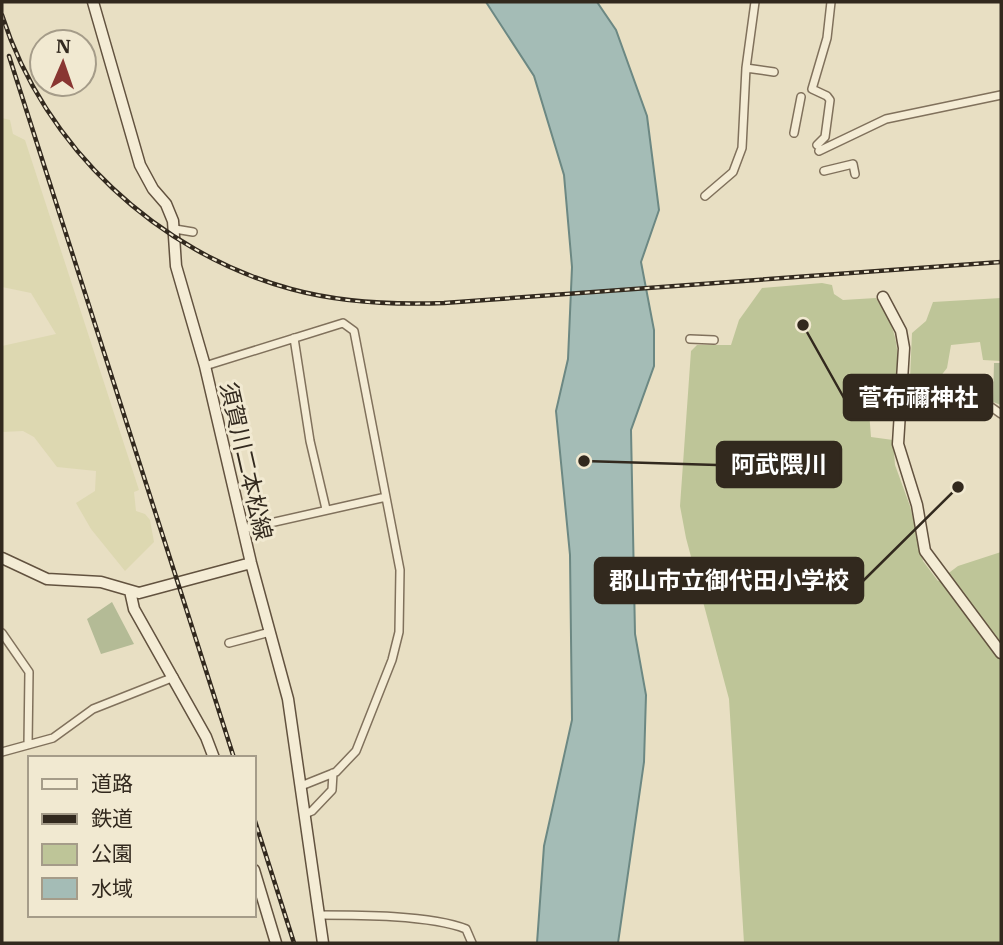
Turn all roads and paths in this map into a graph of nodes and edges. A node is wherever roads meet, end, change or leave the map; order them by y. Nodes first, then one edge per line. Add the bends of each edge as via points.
1 (93, 2) edge
2 (755, 2) edge
3 (831, 2) edge
4 (746, 68) junction
5 (774, 72) dead end
6 (1001, 94) edge
7 (801, 97) dead end
8 (794, 133) dead end
9 (824, 171) dead end
10 (855, 174) dead end
11 (705, 196) dead end
12 (175, 229) junction
13 (193, 232) dead end
14 (883, 297) dead end
15 (294, 338) junction
16 (690, 339) dead end
17 (714, 340) dead end
18 (205, 366) junction
19 (900, 403) junction
20 (1001, 414) edge
21 (386, 497) junction
22 (326, 509) junction
23 (243, 529) junction
24 (2, 558) edge
25 (251, 563) junction
26 (130, 591) junction
27 (270, 632) junction
28 (2, 633) edge
29 (229, 643) dead end
30 (1001, 653) edge
31 (174, 677) junction
32 (28, 745) junction
33 (2, 752) edge
34 (213, 756) edge
35 (332, 773) junction
36 (301, 786) junction
37 (305, 814) junction
38 (256, 877) edge
39 (319, 915) junction
40 (276, 943) edge
41 (323, 943) edge
42 (472, 943) edge

1 - 12 main road, 須賀川二本松線 via 141,165 166,204
2 - 4 street
3 - 6 street via 813,89 830,100 825,137 818,148 886,119
4 - 5 street
4 - 11 street via 740,154 733,172
7 - 8 street
9 - 10 street via 853,164
12 - 13 street
12 - 18 main road, 須賀川二本松線 via 176,266
14 - 19 main road via 901,331 904,348
15 - 18 street
15 - 21 street via 343,323 353,328
15 - 22 street
16 - 17 street
18 - 23 main road, 須賀川二本松線
19 - 20 street via 984,402
19 - 30 main road via 899,455 917,505 925,551
21 - 22 street
21 - 35 street via 400,570 398,642 361,742 350,760
22 - 23 street
23 - 25 main road, 須賀川二本松線
24 - 26 main road via 47,579 101,582
25 - 26 main road via 146,593
25 - 27 main road, 須賀川二本松線
26 - 31 main road via 134,609
27 - 29 street
27 - 36 main road, 須賀川二本松線 via 288,699
28 - 32 street via 29,672
31 - 32 street via 93,709 54,738
31 - 34 main road
32 - 33 street
35 - 36 street
35 - 37 street via 332,790
36 - 37 main road, 須賀川二本松線
37 - 39 main road, 須賀川二本松線
38 - 40 main road
39 - 41 main road, 須賀川二本松線
39 - 42 street via 447,924 466,929

